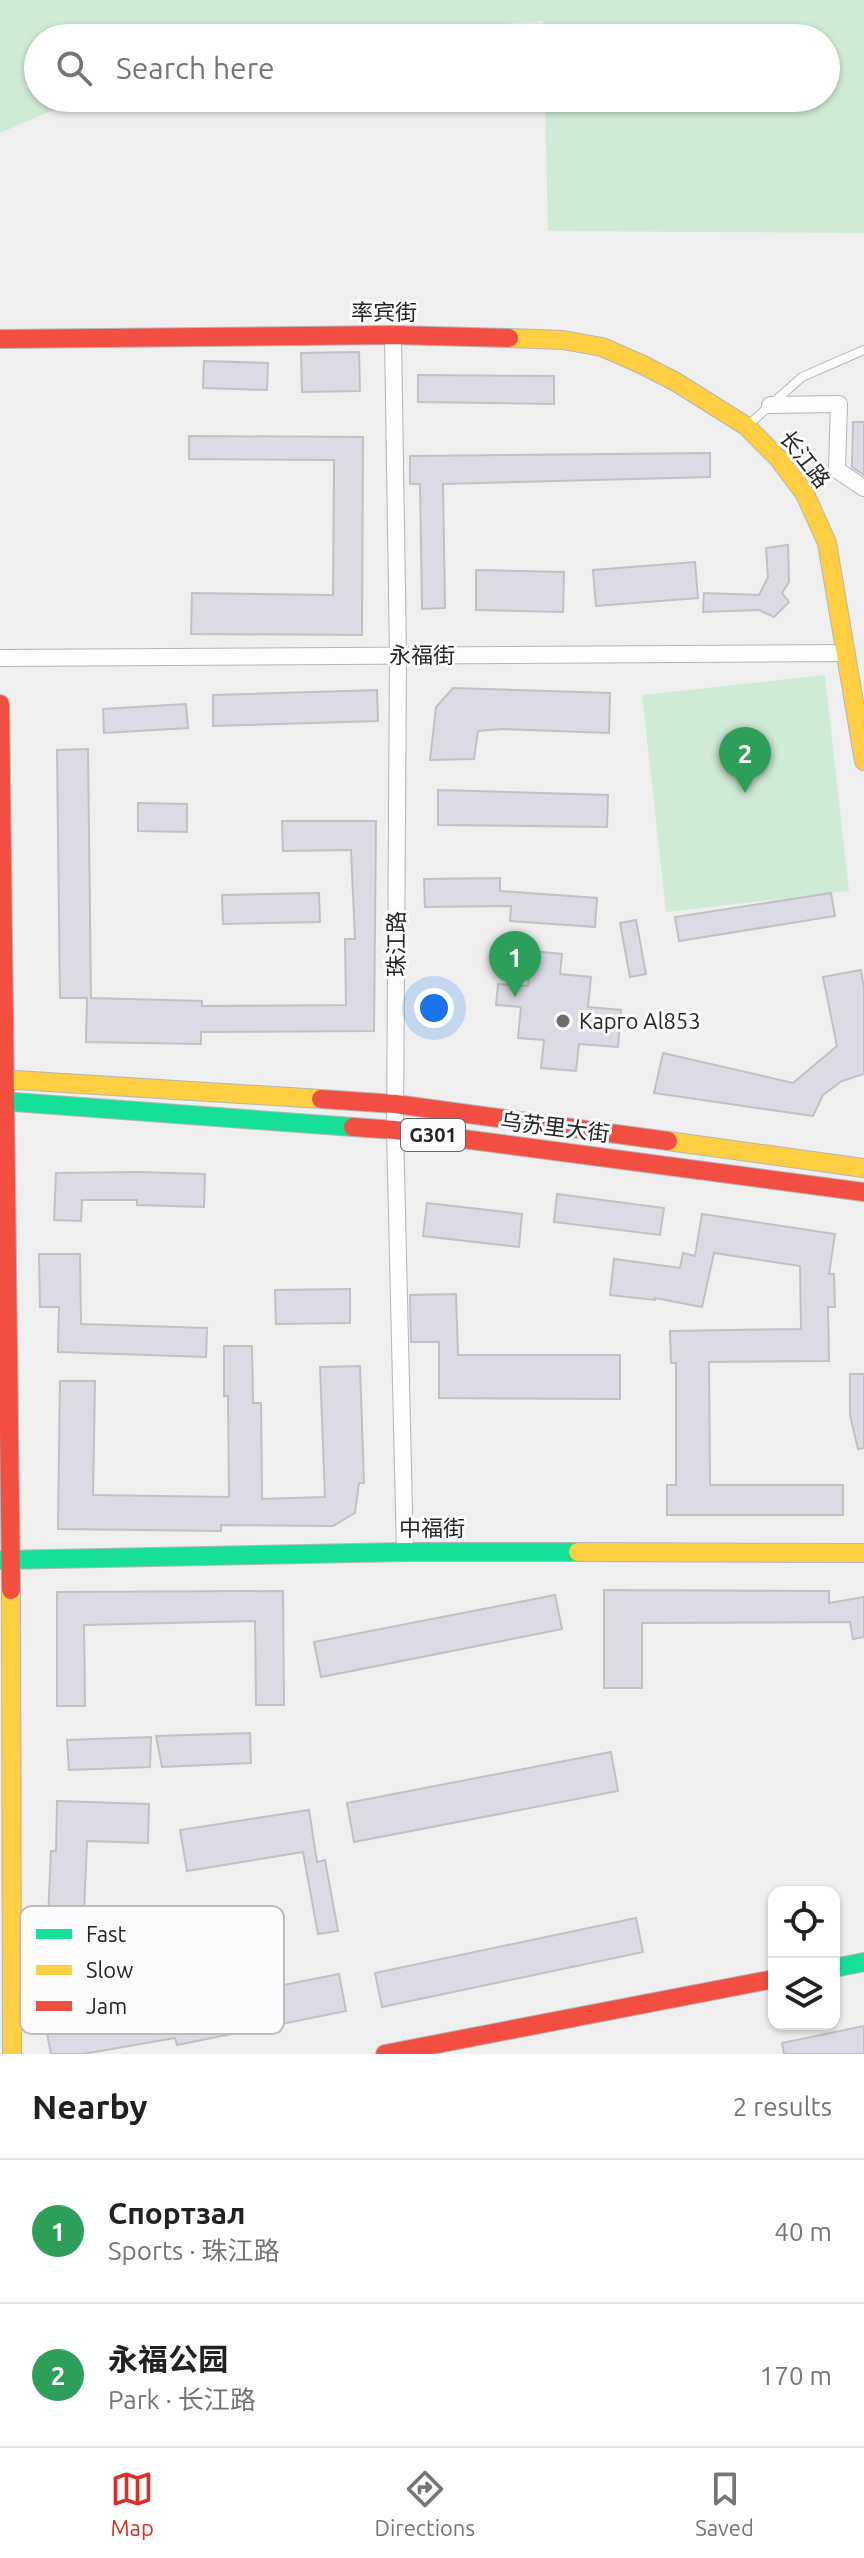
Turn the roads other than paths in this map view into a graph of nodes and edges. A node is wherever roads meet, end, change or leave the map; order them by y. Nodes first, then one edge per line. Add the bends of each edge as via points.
1 (393, 335) junction
2 (0, 339) edge
3 (864, 350) edge
4 (770, 405) junction
5 (746, 426) junction
6 (864, 488) edge
7 (844, 653) junction
8 (398, 656) junction
9 (0, 658) edge
10 (0, 704) edge
11 (864, 761) edge
12 (3, 1079) edge
13 (3, 1102) edge
14 (395, 1104) junction
15 (395, 1130) junction
16 (864, 1168) edge
17 (864, 1192) edge
18 (405, 1552) junction
19 (864, 1553) edge
20 (6, 1560) edge
21 (864, 1962) edge
22 (840, 1967) edge
23 (768, 1980) edge
24 (12, 2054) edge
25 (385, 2054) edge

1 - 2 main road, 率宾街
1 - 5 main road, 率宾街 via 602,347 676,382
1 - 8 street, 珠江路
3 - 4 lane via 802,377
4 - 5 lane
4 - 6 street via 839,404 837,470
5 - 7 main road, 长江路 via 798,481 815,513 827,543
7 - 8 street, 永福街
7 - 11 main road, 长江路
8 - 9 street, 永福街
8 - 14 street, 珠江路
10 - 12 main road
12 - 13 main road
12 - 14 main road, 乌苏里大街 / G301
13 - 15 main road, 乌苏里大街 / G301
13 - 20 main road
14 - 15 street, 珠江路
14 - 16 main road, 乌苏里大街 / G301
15 - 17 main road, 乌苏里大街 / G301
15 - 18 street, 珠江路
18 - 19 main road, 中福街
18 - 20 main road, 中福街
20 - 24 main road
21 - 22 main road
23 - 25 main road

